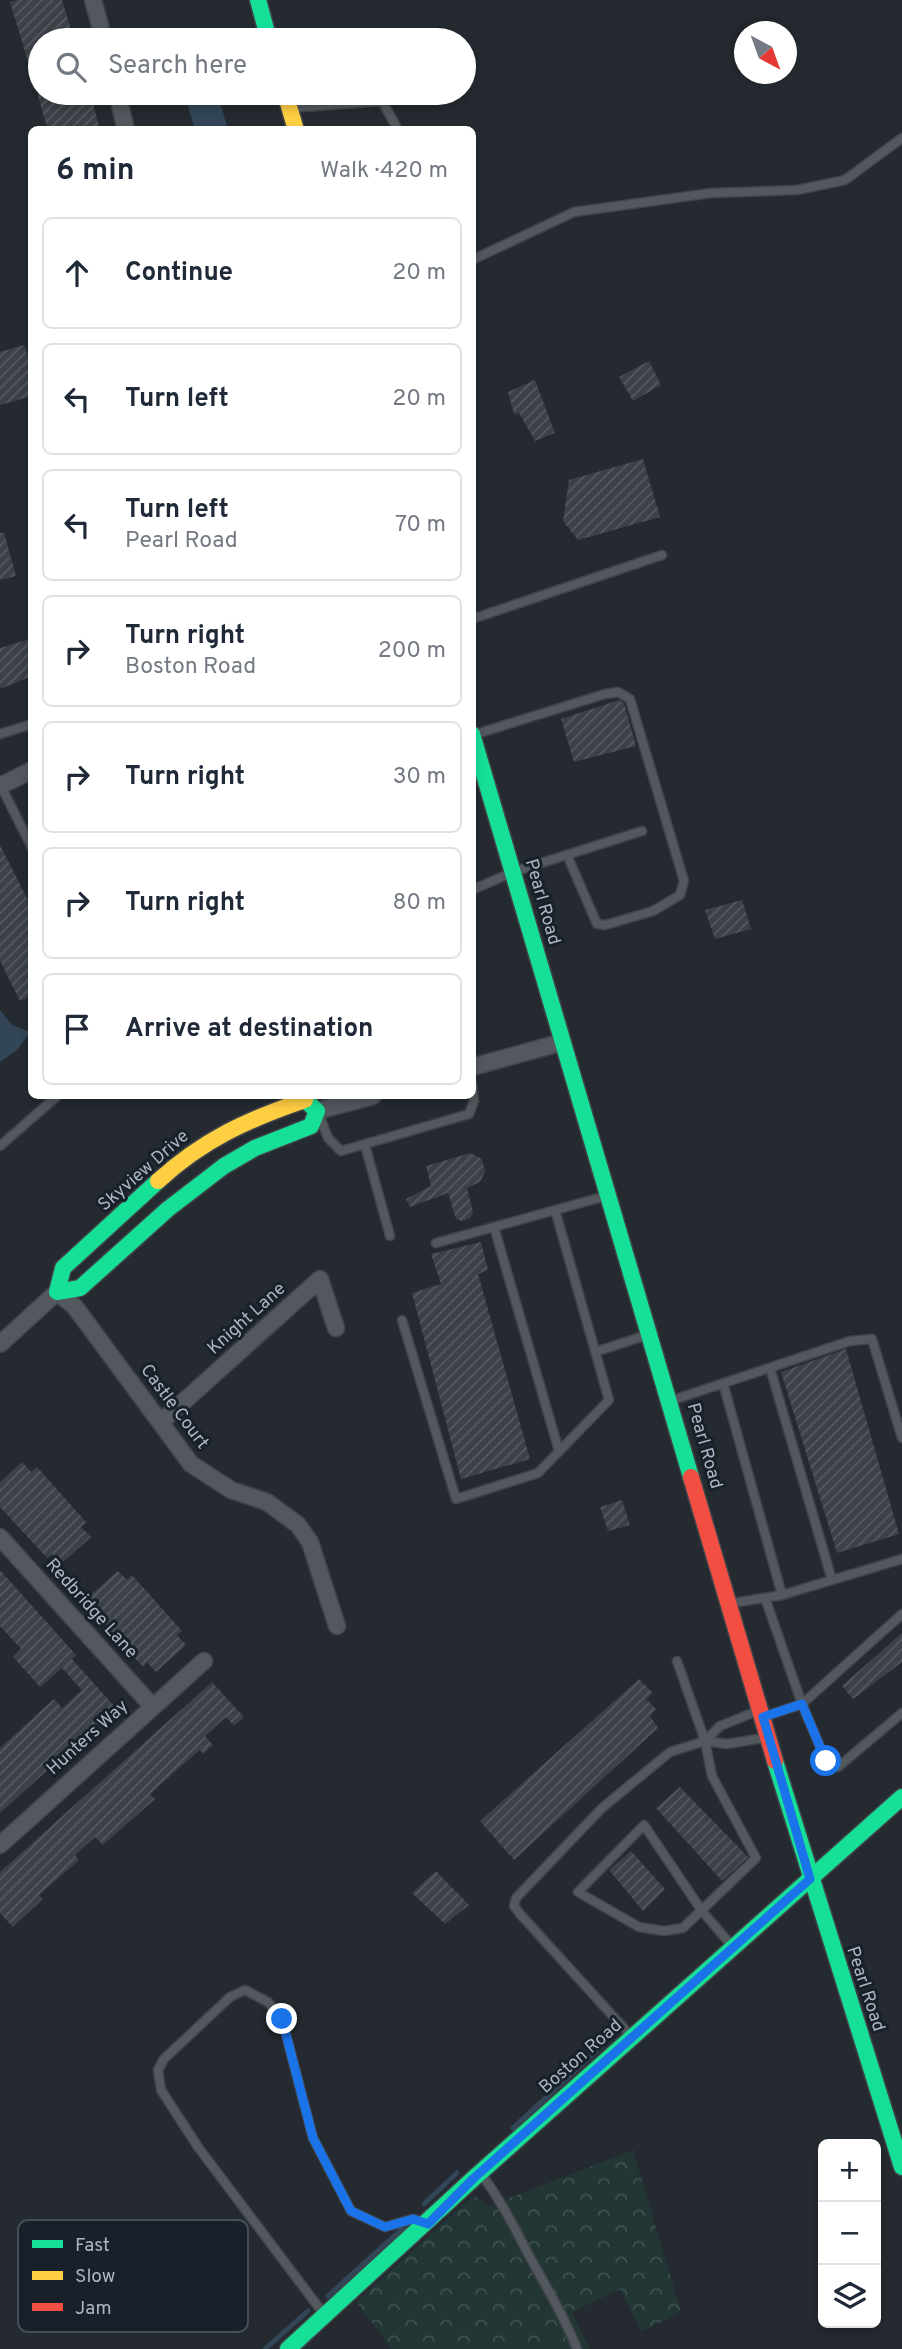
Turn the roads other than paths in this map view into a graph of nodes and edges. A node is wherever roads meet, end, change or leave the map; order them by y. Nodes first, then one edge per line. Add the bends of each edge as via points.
1 (258, 0) edge
2 (96, 1) edge
3 (101, 28) edge
4 (266, 28) edge
5 (120, 105) edge
6 (288, 105) edge
7 (385, 105) edge
8 (126, 126) edge
9 (295, 126) edge
10 (396, 126) edge
11 (902, 138) edge
12 (476, 259) edge
13 (662, 555) dead end
14 (476, 619) edge
15 (28, 725) edge
16 (476, 733) edge
17 (0, 734) edge
18 (476, 744) edge
19 (28, 772) edge
20 (0, 786) edge
21 (642, 831) dead end
22 (28, 840) edge
23 (566, 855) junction
24 (513, 872) junction
25 (476, 888) edge
26 (563, 1042) junction
27 (476, 1066) edge
28 (54, 1099) edge
29 (362, 1099) edge
30 (474, 1099) edge
31 (317, 1111) junction
32 (365, 1145) junction
33 (0, 1146) edge
34 (609, 1195) junction
35 (555, 1210) junction
36 (494, 1227) junction
37 (390, 1236) dead end
38 (436, 1244) dead end
39 (57, 1292) junction
40 (402, 1320) dead end
41 (336, 1328) dead end
42 (650, 1334) junction
43 (0, 1344) edge
44 (595, 1352) junction
45 (770, 1368) junction
46 (723, 1383) junction
47 (671, 1401) junction
48 (161, 1422) junction
49 (902, 1437) edge
50 (559, 1451) junction
51 (0, 1537) edge
52 (902, 1559) edge
53 (832, 1580) junction
54 (782, 1595) junction
55 (765, 1598) junction
56 (730, 1603) junction
57 (902, 1615) edge
58 (337, 1626) dead end
59 (204, 1661) dead end
60 (677, 1661) dead end
61 (802, 1704) junction
62 (152, 1706) junction
63 (762, 1713) junction
64 (902, 1713) edge
65 (769, 1737) junction
66 (705, 1741) junction
67 (902, 1797) edge
68 (0, 1845) edge
69 (810, 1879) junction
70 (702, 1911) junction
71 (734, 1948) junction
72 (633, 2038) junction
73 (902, 2167) edge
74 (480, 2172) junction
75 (428, 2224) junction
76 (325, 2316) junction
77 (288, 2349) edge
78 (577, 2349) edge

1 - 4 main road
2 - 3 street
5 - 8 street
6 - 9 main road
7 - 10 lane
11 - 12 lane via 845,180 797,190 711,193 574,212
13 - 14 lane
15 - 17 lane
16 - 23 lane via 605,694 618,692 630,699 684,881 680,895 653,911 597,924
18 - 24 main road, Pearl Road
19 - 20 street
20 - 22 lane
21 - 23 lane
23 - 24 lane
24 - 25 lane
24 - 26 main road, Pearl Road
26 - 27 street
26 - 34 main road, Pearl Road
28 - 33 lane
29 - 31 street, Skyview Drive
30 - 32 lane via 469,1114
31 - 32 lane via 328,1138 341,1151
31 - 39 main road, Skyview Drive via 311,1125 261,1144 198,1184 80,1288
31 - 39 main road, Skyview Drive via 305,1100 279,1105 181,1160 63,1268
32 - 37 lane
34 - 35 lane
34 - 42 main road, Pearl Road
35 - 36 lane
35 - 44 lane
36 - 38 lane
36 - 50 lane
39 - 43 street, Skyview Drive
39 - 48 street, Castle Court via 75,1307
40 - 50 lane via 456,1499 538,1473
41 - 48 street, Knight Lane via 320,1279
42 - 44 lane
42 - 47 main road, Pearl Road
44 - 50 lane via 609,1400
45 - 46 lane
45 - 49 lane via 850,1341 872,1339
45 - 53 lane
46 - 47 lane
46 - 54 lane
47 - 56 main road, Pearl Road
48 - 58 street, Castle Court via 191,1464 231,1490 267,1502 298,1525 310,1542
51 - 62 street, Redbridge Lane
52 - 53 lane
53 - 54 lane
54 - 55 lane
55 - 56 lane
55 - 61 lane
56 - 63 main road, Pearl Road
57 - 61 lane
59 - 62 street, Hunters Way
60 - 66 lane
61 - 63 lane
61 - 64 lane via 826,1761 838,1767
62 - 68 street, Hunters Way
63 - 65 main road, Pearl Road
63 - 66 lane via 720,1726
65 - 66 lane via 727,1744
65 - 69 main road, Pearl Road
66 - 70 lane via 712,1776 756,1858
66 - 72 lane via 670,1752 644,1772 576,1834 516,1898 514,1906
67 - 69 main road, Boston Road
69 - 71 main road, Boston Road
69 - 73 main road, Pearl Road
70 - 70 lane via 644,1825 578,1892 639,1927 664,1931 683,1928
70 - 71 lane
71 - 72 main road, Boston Road
72 - 74 main road, Boston Road
74 - 75 main road, Boston Road
74 - 78 lane via 510,2214
75 - 76 main road, Boston Road
75 - 76 lane via 413,2219 385,2227 351,2211 313,2138 282,2019 268,2001 245,1990 230,1997 164,2059 158,2070 161,2090 198,2147
76 - 77 main road, Boston Road

